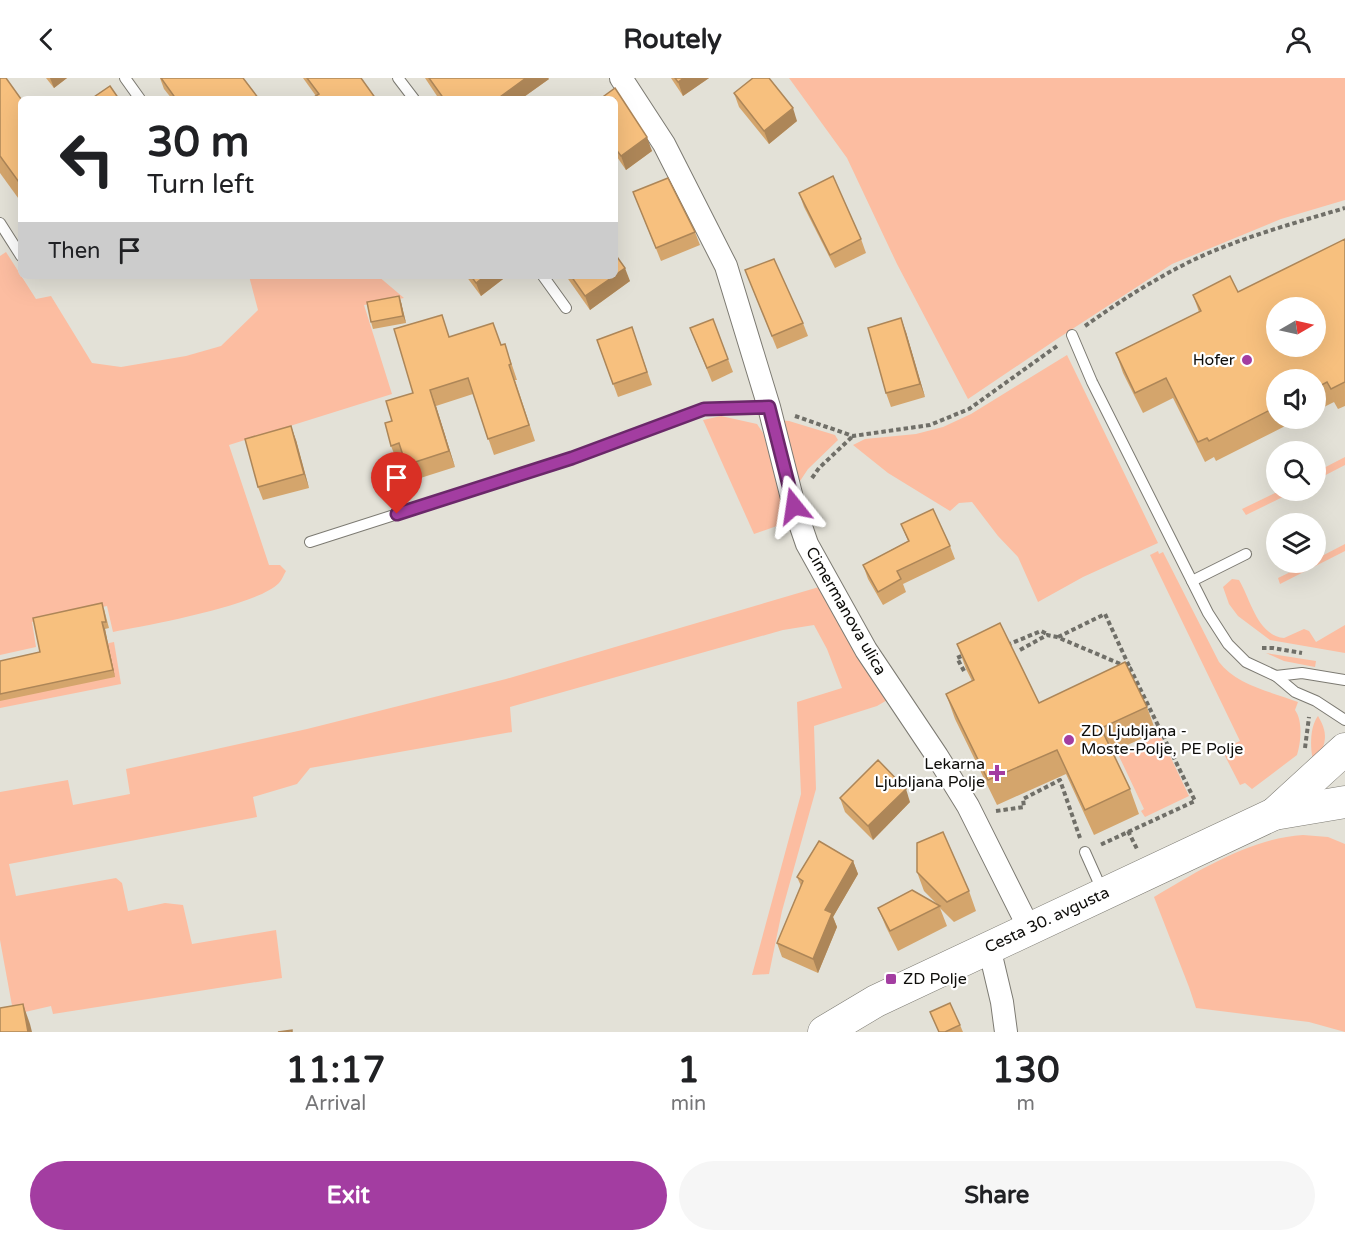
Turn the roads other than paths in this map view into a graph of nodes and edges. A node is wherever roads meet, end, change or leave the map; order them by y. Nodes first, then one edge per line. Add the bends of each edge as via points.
1 (125, 78) edge
2 (398, 78) edge
3 (621, 78) edge
4 (138, 96) edge
5 (412, 96) edge
6 (0, 223) edge
7 (18, 251) edge
8 (545, 279) edge
9 (566, 308) dead end
10 (1072, 335) dead end
11 (769, 407) junction
12 (310, 542) dead end
13 (1246, 554) dead end
14 (1192, 581) junction
15 (1276, 676) junction
16 (1345, 680) edge
17 (1345, 720) edge
18 (1345, 749) edge
19 (1345, 802) edge
20 (1274, 814) junction
21 (1085, 852) road end
22 (1104, 894) junction
23 (1029, 928) junction
24 (989, 947) junction
25 (824, 1032) edge
26 (1006, 1032) edge

1 - 4 lane
2 - 5 lane
3 - 11 street, Cimermanova ulica via 664,144 726,266
6 - 7 lane
8 - 9 lane
10 - 14 lane
11 - 12 lane via 704,409 572,458
11 - 23 street, Cimermanova ulica via 807,544 866,650 968,806
13 - 14 lane
14 - 15 lane via 1233,650 1246,662
15 - 16 lane via 1302,673
15 - 17 lane via 1295,692
18 - 20 street, Cesta 30. avgusta
19 - 20 street, Cesta 30. avgusta
20 - 22 street, Cesta 30. avgusta
21 - 22 lane
22 - 23 street, Cesta 30. avgusta
23 - 24 street, Cesta 30. avgusta
24 - 25 street, Cesta 30. avgusta via 876,1001
24 - 26 street

